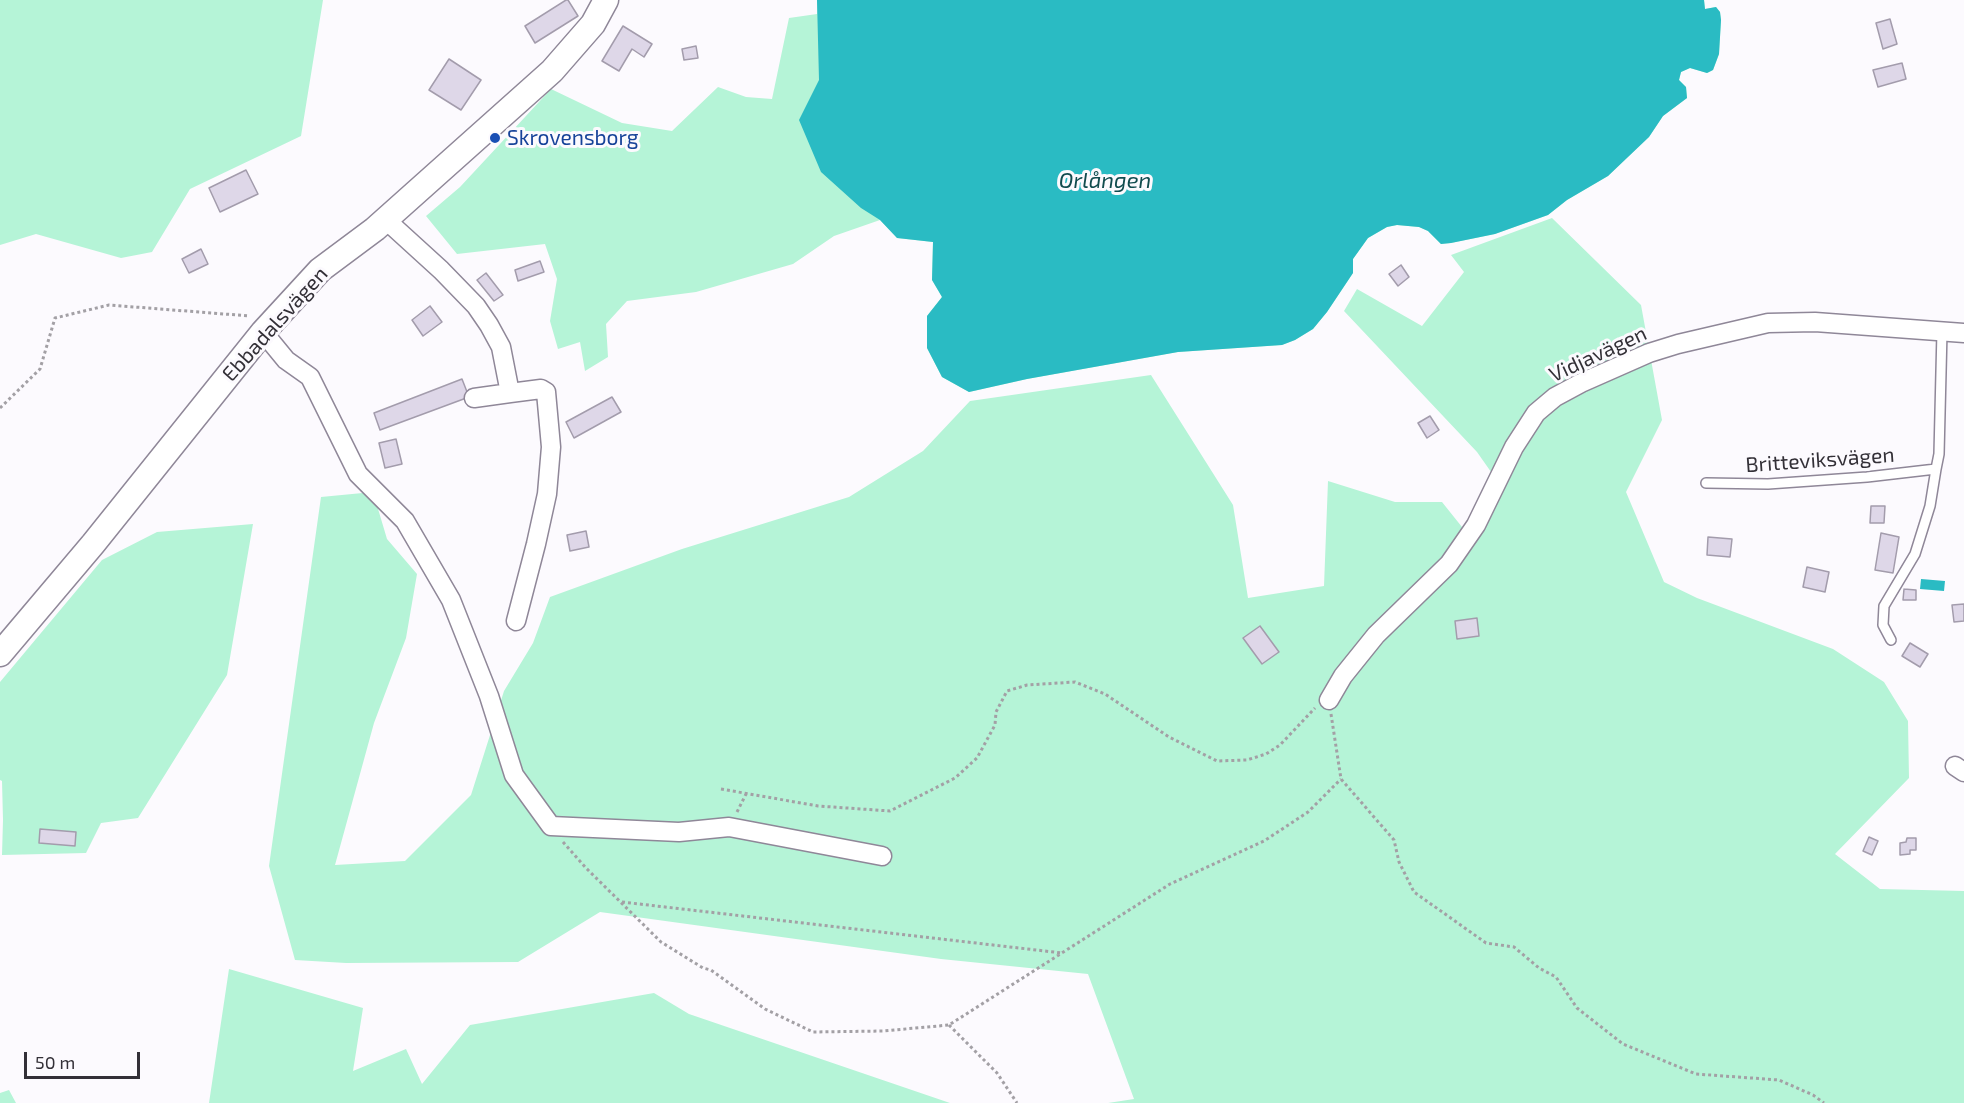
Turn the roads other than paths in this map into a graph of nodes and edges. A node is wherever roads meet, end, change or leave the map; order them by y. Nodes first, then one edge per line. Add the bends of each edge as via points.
1 (606, 0) edge
2 (385, 219) junction
3 (270, 325) junction
4 (1942, 331) junction
5 (1964, 333) edge
6 (510, 393) junction
7 (474, 398) dead end
8 (1936, 469) junction
9 (1707, 483) dead end
10 (516, 621) dead end
11 (1892, 640) dead end
12 (0, 654) edge
13 (1329, 700) road end
14 (882, 856) dead end

1 - 2 street, Ebbadalsvägen via 593,24 552,71
2 - 3 street, Ebbadalsvägen via 320,270
2 - 6 street via 476,306 501,347
3 - 12 street, Ebbadalsvägen
3 - 14 street via 286,360 310,377 358,474 405,521 440,580 489,696 514,776 551,826 679,832 729,827
4 - 5 street, Vidjavägen
4 - 8 lane
4 - 13 street, Vidjavägen via 1815,322 1768,323 1649,353 1555,397 1536,413 1514,447 1476,525 1449,564 1376,635
6 - 7 street
6 - 10 street via 542,389 546,392 551,447 547,494
8 - 9 lane, Britteviksvägen via 1768,484
8 - 11 lane via 1930,506 1915,554 1884,606 1883,625

